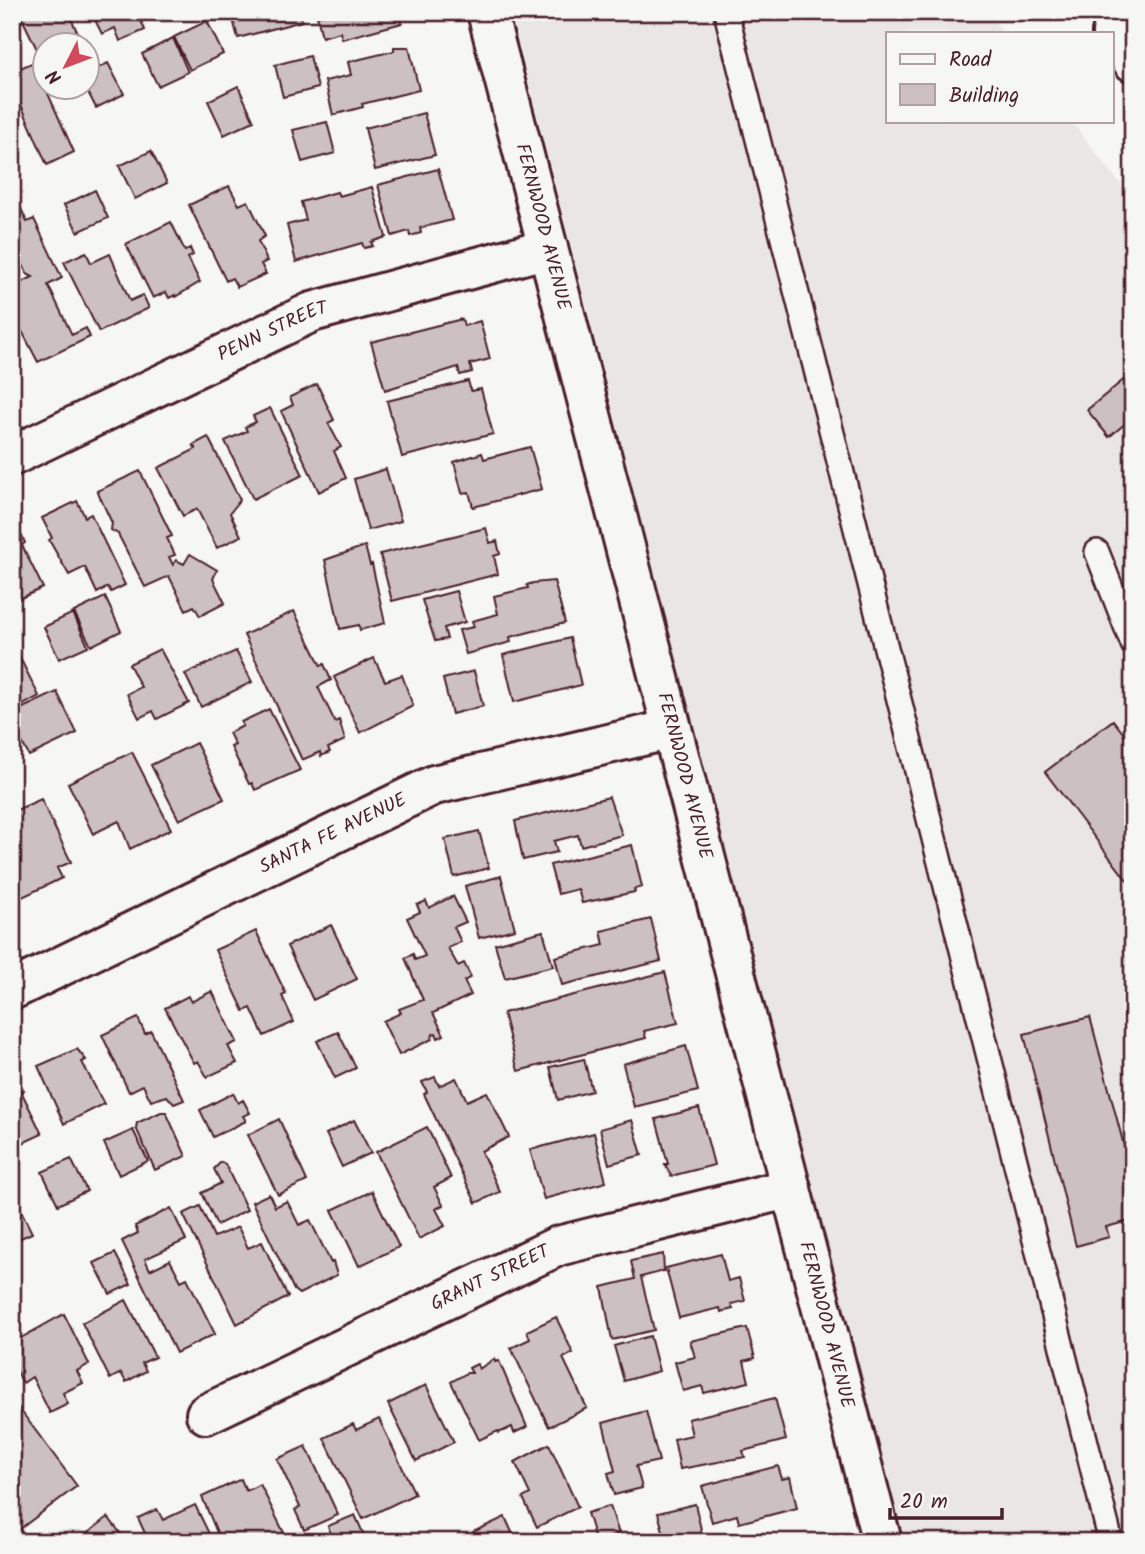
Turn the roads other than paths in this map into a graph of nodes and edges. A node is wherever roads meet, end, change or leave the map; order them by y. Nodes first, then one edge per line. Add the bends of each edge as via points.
1 (487, 12) edge
2 (726, 12) edge
3 (1096, 12) edge
4 (1111, 32) edge
5 (1114, 36) edge
6 (1133, 62) edge
7 (548, 248) junction
8 (12, 456) edge
9 (1097, 552) dead end
10 (1133, 645) edge
11 (672, 729) junction
12 (12, 990) edge
13 (791, 1188) junction
14 (206, 1413) dead end
15 (882, 1542) edge
16 (1111, 1542) edge

1 - 7 street, FERNWOOD AVENUE
2 - 16 lane
3 - 4 street
5 - 6 street
7 - 8 street, PENN STREET via 312,312
7 - 11 street, FERNWOOD AVENUE
9 - 10 lane
11 - 12 street, SANTA FE AVENUE via 434,785
11 - 13 street, FERNWOOD AVENUE
13 - 14 street, GRANT STREET via 558,1246
13 - 15 street, FERNWOOD AVENUE

